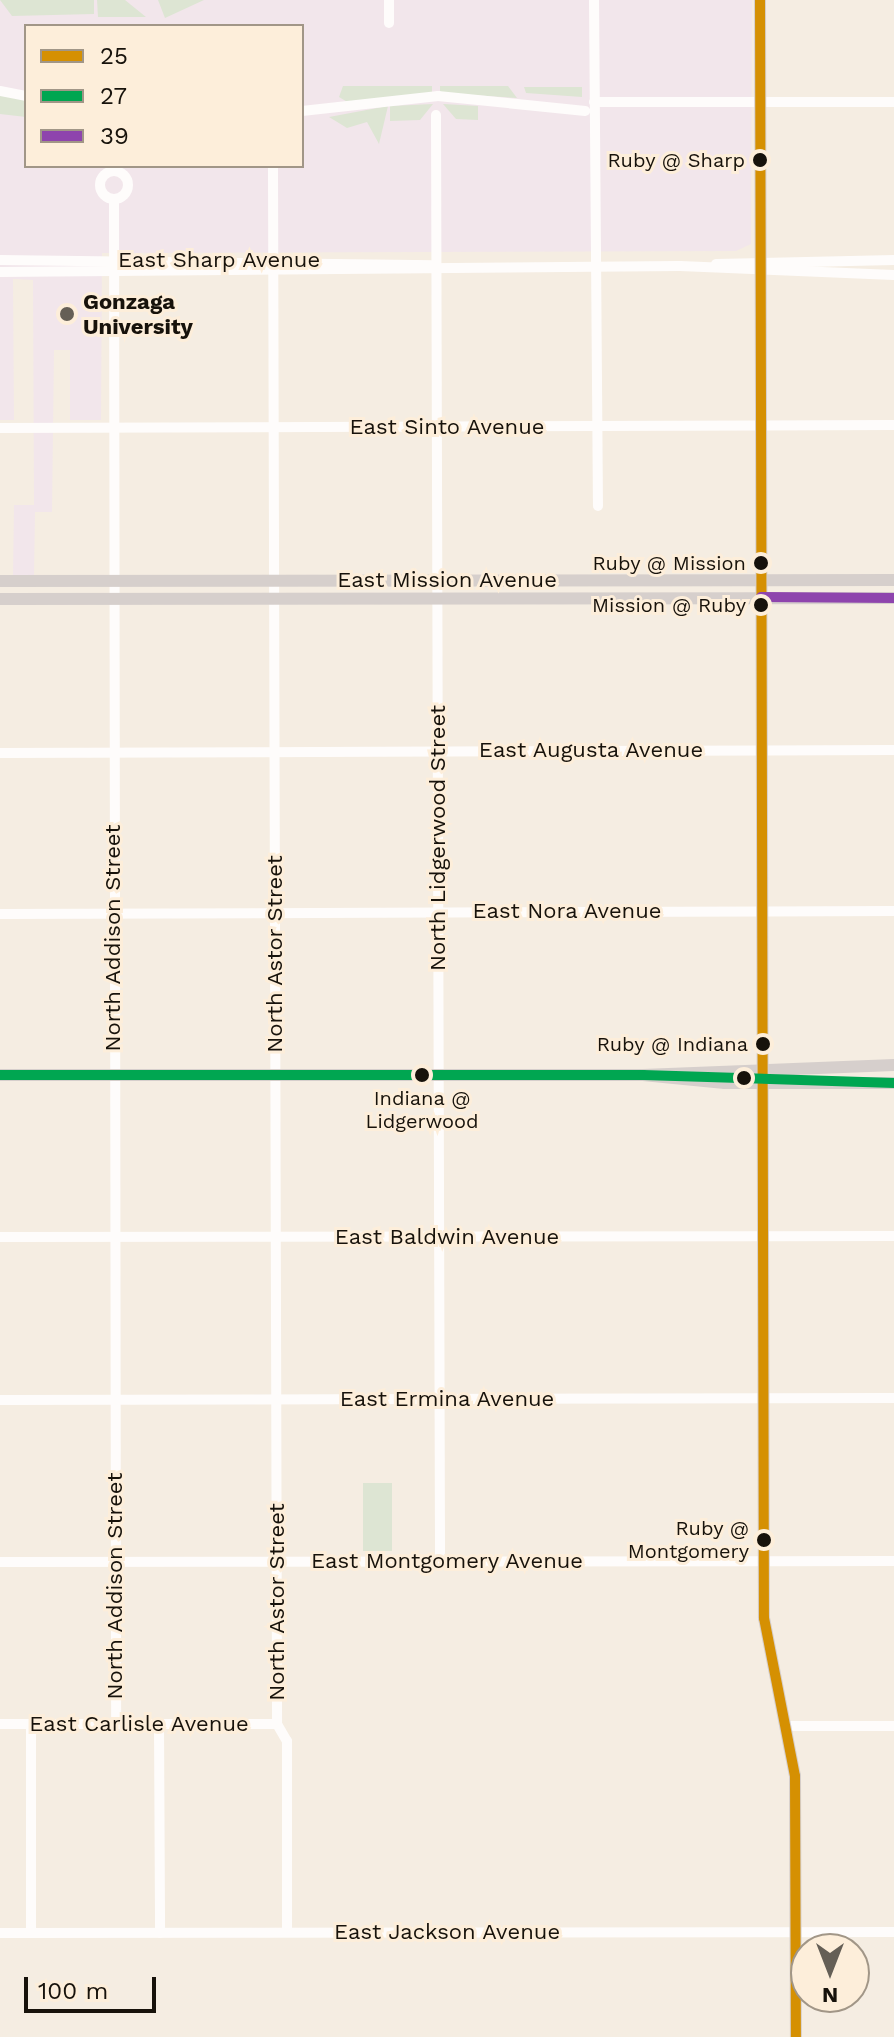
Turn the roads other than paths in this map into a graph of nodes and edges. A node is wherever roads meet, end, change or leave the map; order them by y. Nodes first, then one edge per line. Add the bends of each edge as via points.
1 (389, 0) edge
2 (594, 0) edge
3 (760, 0) edge
4 (389, 23) dead end
5 (0, 91) edge
6 (24, 96) edge
7 (594, 102) junction
8 (761, 102) junction
9 (894, 102) edge
10 (304, 111) edge
11 (585, 111) dead end
12 (436, 115) dead end
13 (273, 168) edge
14 (114, 199) dead end
15 (760, 258) junction
16 (0, 260) edge
17 (894, 260) edge
18 (114, 266) junction
19 (274, 266) junction
20 (437, 266) junction
21 (596, 266) junction
22 (704, 267) junction
23 (0, 272) edge
24 (760, 273) junction
25 (894, 275) edge
26 (760, 425) junction
27 (894, 425) edge
28 (597, 426) junction
29 (0, 428) edge
30 (113, 428) junction
31 (274, 428) junction
32 (437, 428) junction
33 (598, 506) dead end
34 (275, 579) junction
35 (762, 579) junction
36 (894, 580) edge
37 (0, 581) edge
38 (112, 581) junction
39 (438, 581) junction
40 (438, 597) junction
41 (761, 597) junction
42 (275, 598) junction
43 (894, 598) edge
44 (0, 599) edge
45 (112, 599) junction
46 (762, 749) junction
47 (894, 750) edge
48 (275, 751) junction
49 (438, 751) junction
50 (113, 752) junction
51 (0, 753) edge
52 (438, 911) junction
53 (762, 911) junction
54 (894, 911) edge
55 (275, 912) junction
56 (113, 913) junction
57 (0, 914) edge
58 (762, 1065) junction
59 (894, 1065) edge
60 (0, 1075) edge
61 (114, 1075) junction
62 (275, 1075) junction
63 (439, 1075) junction
64 (643, 1075) junction
65 (894, 1083) edge
66 (762, 1084) junction
67 (894, 1236) edge
68 (0, 1237) edge
69 (114, 1237) junction
70 (276, 1237) junction
71 (439, 1237) junction
72 (763, 1237) junction
73 (764, 1398) junction
74 (894, 1398) edge
75 (114, 1399) junction
76 (278, 1399) junction
77 (440, 1399) junction
78 (0, 1400) edge
79 (440, 1561) junction
80 (763, 1561) junction
81 (894, 1561) edge
82 (0, 1562) edge
83 (115, 1562) junction
84 (277, 1562) junction
85 (0, 1724) edge
86 (31, 1724) junction
87 (116, 1724) junction
88 (277, 1724) junction
89 (159, 1725) junction
90 (787, 1726) junction
91 (894, 1726) edge
92 (795, 1931) junction
93 (287, 1932) junction
94 (894, 1932) edge
95 (0, 1933) edge
96 (31, 1933) junction
97 (160, 1933) junction
98 (796, 2037) edge

1 - 4 street
2 - 7 street
3 - 8 main road
5 - 6 street
7 - 8 street
7 - 21 street
8 - 9 street
8 - 15 main road
10 - 11 street via 448,96
12 - 20 street, North Lidgerwood Street
13 - 19 street, North Astor Street
14 - 18 street, North Addison Street
15 - 17 street, East Sharp Avenue
15 - 22 street, East Sharp Avenue
15 - 24 main road
16 - 18 street, East Sharp Avenue
18 - 19 street, East Sharp Avenue
18 - 23 street, East Sharp Avenue
18 - 30 street, North Addison Street
19 - 20 street, East Sharp Avenue
19 - 31 street, North Astor Street
20 - 21 street, East Sharp Avenue
20 - 32 street, North Lidgerwood Street
21 - 22 street, East Sharp Avenue
21 - 28 street
22 - 24 street, East Sharp Avenue
24 - 25 street, East Sharp Avenue
24 - 26 main road
26 - 27 street, East Sinto Avenue
26 - 28 street, East Sinto Avenue
26 - 35 main road
28 - 32 street, East Sinto Avenue
28 - 33 street
29 - 30 street, East Sinto Avenue
30 - 31 street, East Sinto Avenue
30 - 38 street, North Addison Street
31 - 32 street, East Sinto Avenue
31 - 34 street, North Astor Street
32 - 39 street, North Lidgerwood Street
34 - 38 main road, East Mission Avenue
34 - 39 main road, East Mission Avenue
34 - 42 street, North Astor Street
35 - 36 main road, East Mission Avenue
35 - 39 main road, East Mission Avenue
35 - 41 main road
37 - 38 main road, East Mission Avenue
38 - 45 street, North Addison Street
39 - 40 street, North Lidgerwood Street
40 - 41 main road, East Mission Avenue
40 - 42 main road, East Mission Avenue
40 - 49 street, North Lidgerwood Street
41 - 43 main road, East Mission Avenue
41 - 46 main road
42 - 45 main road, East Mission Avenue
42 - 48 street, North Astor Street
44 - 45 main road, East Mission Avenue
45 - 50 street, North Addison Street
46 - 47 street, East Augusta Avenue
46 - 49 street, East Augusta Avenue
46 - 53 main road
48 - 49 street, East Augusta Avenue
48 - 50 street, East Augusta Avenue
48 - 55 street, North Astor Street
49 - 52 street, North Lidgerwood Street
50 - 51 street, East Augusta Avenue
50 - 56 street, North Addison Street
52 - 53 street, East Nora Avenue
52 - 55 street, East Nora Avenue
52 - 63 street, North Lidgerwood Street
53 - 54 street, East Nora Avenue
53 - 58 main road
55 - 56 street, East Nora Avenue
55 - 62 street, North Astor Street
56 - 57 street, East Nora Avenue
56 - 61 street, North Addison Street
58 - 59 main road
58 - 64 main road
58 - 66 main road
60 - 61 main road
61 - 62 main road
61 - 69 street, North Addison Street
62 - 63 main road
62 - 70 street, North Astor Street
63 - 64 main road
63 - 71 street, North Lidgerwood Street
64 - 66 main road
65 - 66 main road
66 - 72 main road
67 - 72 street, East Baldwin Avenue
68 - 69 street, East Baldwin Avenue
69 - 70 street, East Baldwin Avenue
69 - 75 street, North Addison Street
70 - 71 street, East Baldwin Avenue
70 - 76 street, North Astor Street
71 - 72 street, East Baldwin Avenue
71 - 77 street, North Lidgerwood Street
72 - 73 main road
73 - 74 street, East Ermina Avenue
73 - 77 street, East Ermina Avenue
73 - 80 main road
75 - 76 street, East Ermina Avenue
75 - 78 street, East Ermina Avenue
75 - 83 street, North Addison Street
76 - 77 street, East Ermina Avenue
76 - 84 street, North Astor Street
77 - 79 street, North Lidgerwood Street
79 - 80 street, East Montgomery Avenue
79 - 84 street, East Montgomery Avenue
80 - 81 street, East Montgomery Avenue
80 - 90 main road via 766,1648
82 - 83 street, East Montgomery Avenue
83 - 84 street, East Montgomery Avenue
83 - 87 street, North Addison Street
84 - 88 street, North Astor Street
85 - 86 street, East Carlisle Avenue
86 - 87 street, East Carlisle Avenue
86 - 96 street
87 - 89 street, East Carlisle Avenue
88 - 89 street, East Carlisle Avenue
88 - 93 street, North Astor Street via 287,1741
89 - 97 street
90 - 91 street
90 - 92 main road via 795,1776
92 - 93 street, East Jackson Avenue
92 - 94 street, East Jackson Avenue
92 - 98 main road
93 - 97 street, East Jackson Avenue
95 - 96 street, East Jackson Avenue
96 - 97 street, East Jackson Avenue

